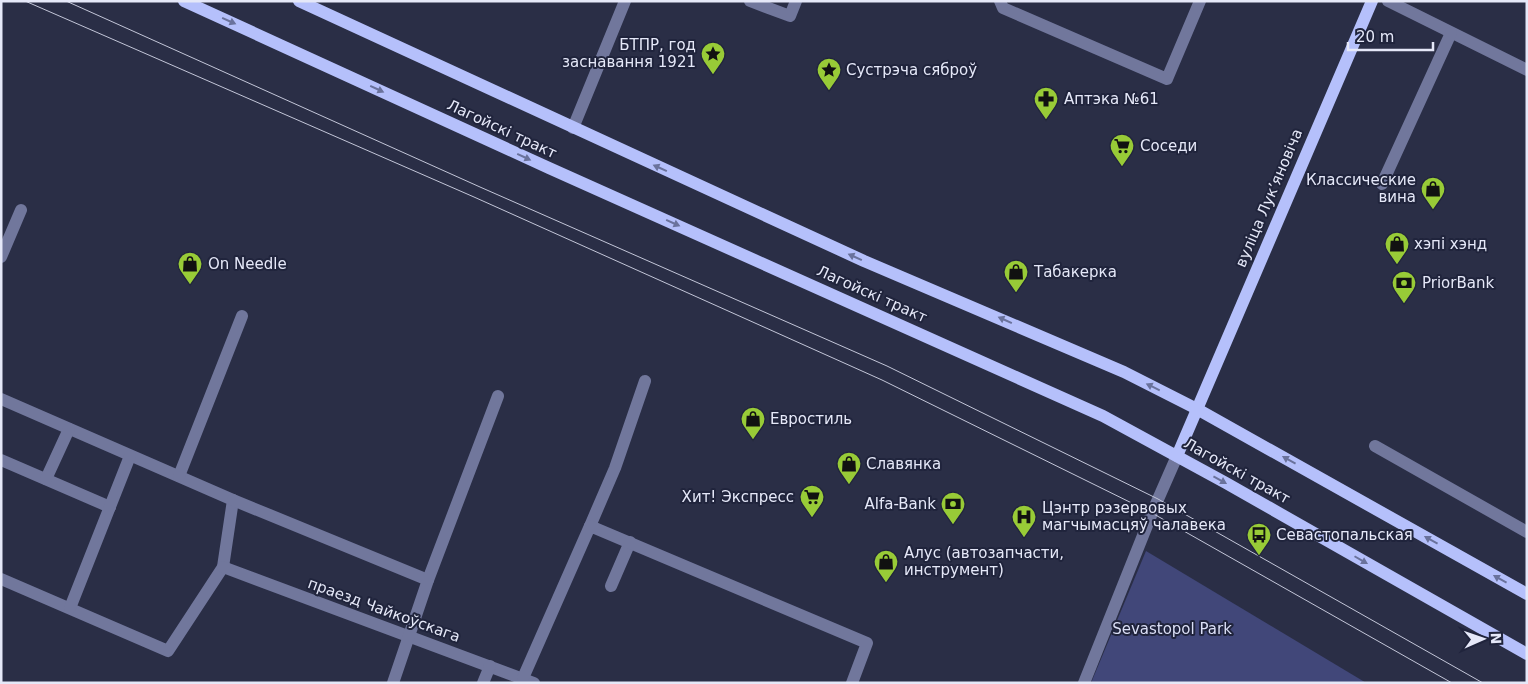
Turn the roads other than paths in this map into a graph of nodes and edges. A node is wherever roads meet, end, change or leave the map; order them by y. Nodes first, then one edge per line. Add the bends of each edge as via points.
1 (184, 1) edge
2 (298, 1) edge
3 (625, 1) edge
4 (750, 1) edge
5 (796, 1) edge
6 (1000, 1) edge
7 (1200, 1) edge
8 (1372, 1) edge
9 (1388, 1) edge
10 (1451, 33) junction
11 (1527, 70) edge
12 (573, 128) junction
13 (1382, 184) dead end
14 (21, 210) dead end
15 (1, 257) edge
16 (242, 316) dead end
17 (645, 381) dead end
18 (498, 396) dead end
19 (1, 399) edge
20 (1197, 409) junction
21 (69, 429) junction
22 (1375, 446) dead end
23 (130, 456) junction
24 (1177, 456) junction
25 (1, 460) edge
26 (179, 476) junction
27 (46, 479) junction
28 (233, 500) junction
29 (110, 507) junction
30 (590, 526) junction
31 (1527, 532) edge
32 (630, 542) junction
33 (222, 567) junction
34 (1, 579) edge
35 (428, 580) junction
36 (611, 586) dead end
37 (1527, 594) edge
38 (70, 608) junction
39 (408, 636) junction
40 (1527, 654) edge
41 (490, 666) junction
42 (528, 680) edge
43 (393, 683) edge
44 (484, 683) edge
45 (852, 683) edge
46 (1084, 683) edge

1 -> 24 main road, Лагойскі тракт via 1103,416
2 - 12 main road, Лагойскі тракт
3 - 12 street
4 - 5 street via 790,16
6 - 7 street via 1003,8 1167,79
8 - 20 main road, вуліца Лукʼяновіча
9 - 10 street
10 - 11 street
10 - 13 street
20 -> 12 main road, Лагойскі тракт via 1124,372 864,261
14 - 15 street
16 - 26 street
17 - 30 street via 615,468
18 - 35 street
19 - 21 street
20 - 24 main road, вуліца Лукʼяновіча
37 -> 20 main road, Лагойскі тракт
21 - 23 street
21 - 27 street
22 - 31 street
23 - 26 street
23 - 29 street
24 -> 40 main road, Лагойскі тракт
24 - 46 street
25 - 27 street
26 - 28 street
27 - 29 street
28 - 33 street
28 - 35 street
29 - 38 street
30 - 32 street
30 - 42 street
32 - 36 street
32 - 45 street via 867,643
33 - 38 street via 168,651
33 - 39 street, праезд Чайкоўскага
34 - 38 street
35 - 39 street
39 - 41 street, праезд Чайкоўскага
39 - 43 street
41 - 42 street, праезд Чайкоўскага
41 - 44 street

